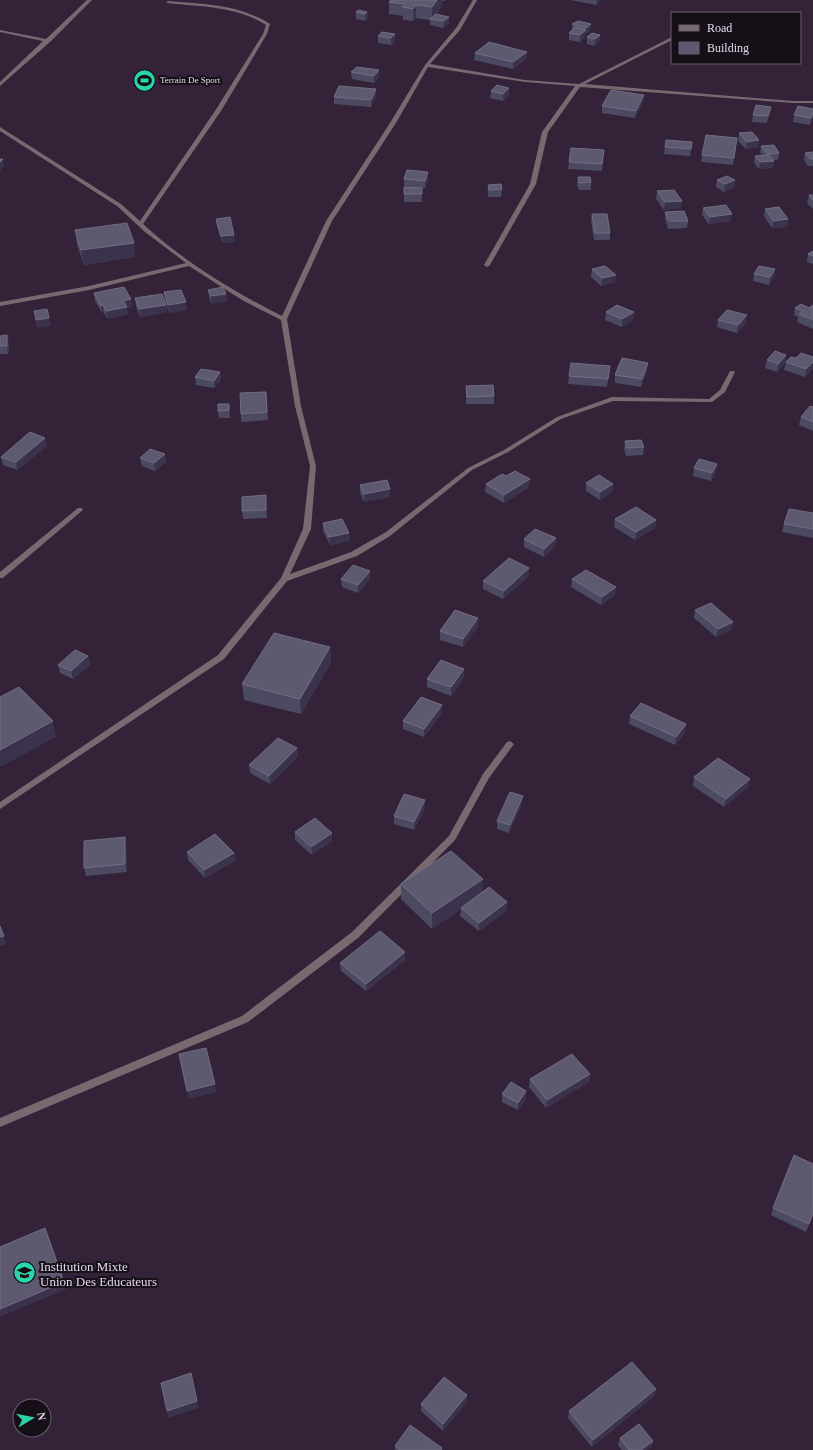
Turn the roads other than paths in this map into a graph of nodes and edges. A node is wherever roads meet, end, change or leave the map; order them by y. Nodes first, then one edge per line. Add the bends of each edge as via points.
1 (90, 0) edge
2 (475, 0) edge
3 (168, 2) dead end
4 (0, 31) edge
5 (671, 39) edge
6 (48, 41) junction
7 (427, 65) junction
8 (0, 85) edge
9 (578, 86) junction
10 (813, 102) edge
11 (0, 129) edge
12 (140, 225) junction
13 (190, 264) junction
14 (487, 265) dead end
15 (0, 304) edge
16 (284, 319) junction
17 (732, 372) dead end
18 (80, 510) dead end
19 (0, 576) edge
20 (284, 579) junction
21 (510, 744) dead end
22 (0, 806) edge
23 (0, 1123) edge

1 - 6 street
2 - 7 street via 458,29
3 - 12 street via 241,11 268,25 218,111
4 - 6 street
5 - 9 street
6 - 8 street
7 - 9 street via 525,82
7 - 16 street via 393,123 329,221
9 - 10 street
9 - 14 street via 545,132 533,184
11 - 12 street via 119,205
12 - 13 street
13 - 15 street via 89,288
13 - 16 street via 244,299
16 - 20 street via 298,406 313,466 307,529
17 - 20 street via 723,391 710,401 612,398 558,418 506,451 470,469 388,534 354,554
18 - 19 street
20 - 22 street via 221,657
21 - 23 street via 486,776 452,838 355,935 245,1019

